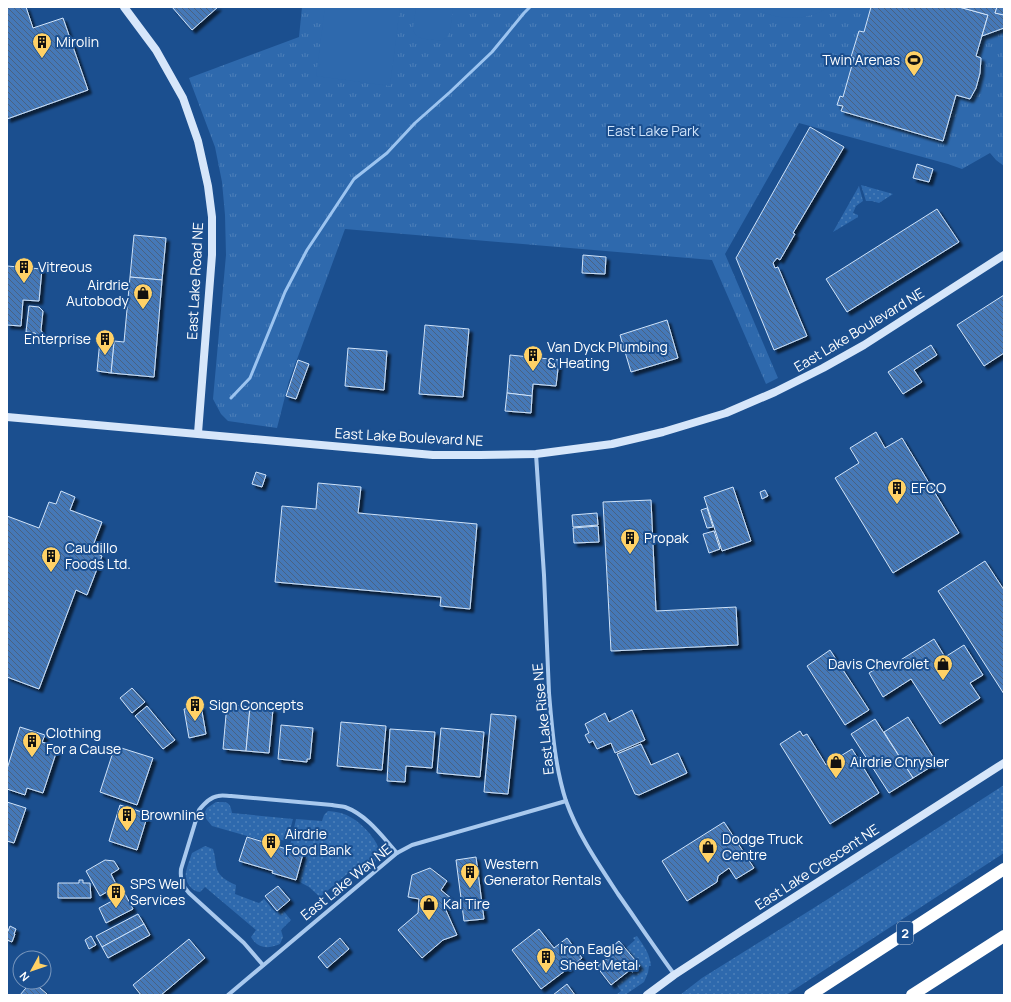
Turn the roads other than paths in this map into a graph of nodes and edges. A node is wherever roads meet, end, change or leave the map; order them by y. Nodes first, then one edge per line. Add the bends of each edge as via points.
1 (124, 7) edge
2 (1004, 255) edge
3 (7, 417) edge
4 (198, 433) junction
5 (536, 454) junction
6 (1004, 763) edge
7 (566, 802) junction
8 (397, 853) junction
9 (1004, 869) edge
10 (1004, 936) edge
11 (263, 965) junction
12 (674, 975) junction
13 (228, 995) edge
14 (647, 995) edge
15 (810, 995) edge
16 (912, 995) edge

1 - 4 main road, East Lake Road NE via 156,50 182,98 198,141 208,186 212,255
2 - 5 main road, East Lake Boulevard NE via 843,358 726,413 664,432 612,444
3 - 4 main road, East Lake Boulevard NE
4 - 5 main road, East Lake Boulevard NE via 433,455
5 - 7 street, East Lake Rise NE via 550,711 558,772
6 - 12 main road, East Lake Crescent NE
7 - 8 street, East Lake Way NE via 412,845
7 - 12 street, East Lake Rise NE via 591,852
8 - 11 street, East Lake Way NE
8 - 11 street via 364,818 344,807 231,796 218,796 204,804 199,810 181,869 183,886 244,943
9 - 15 highway, 2
10 - 16 highway
11 - 13 street, East Lake Way NE
12 - 14 main road, East Lake Crescent NE

